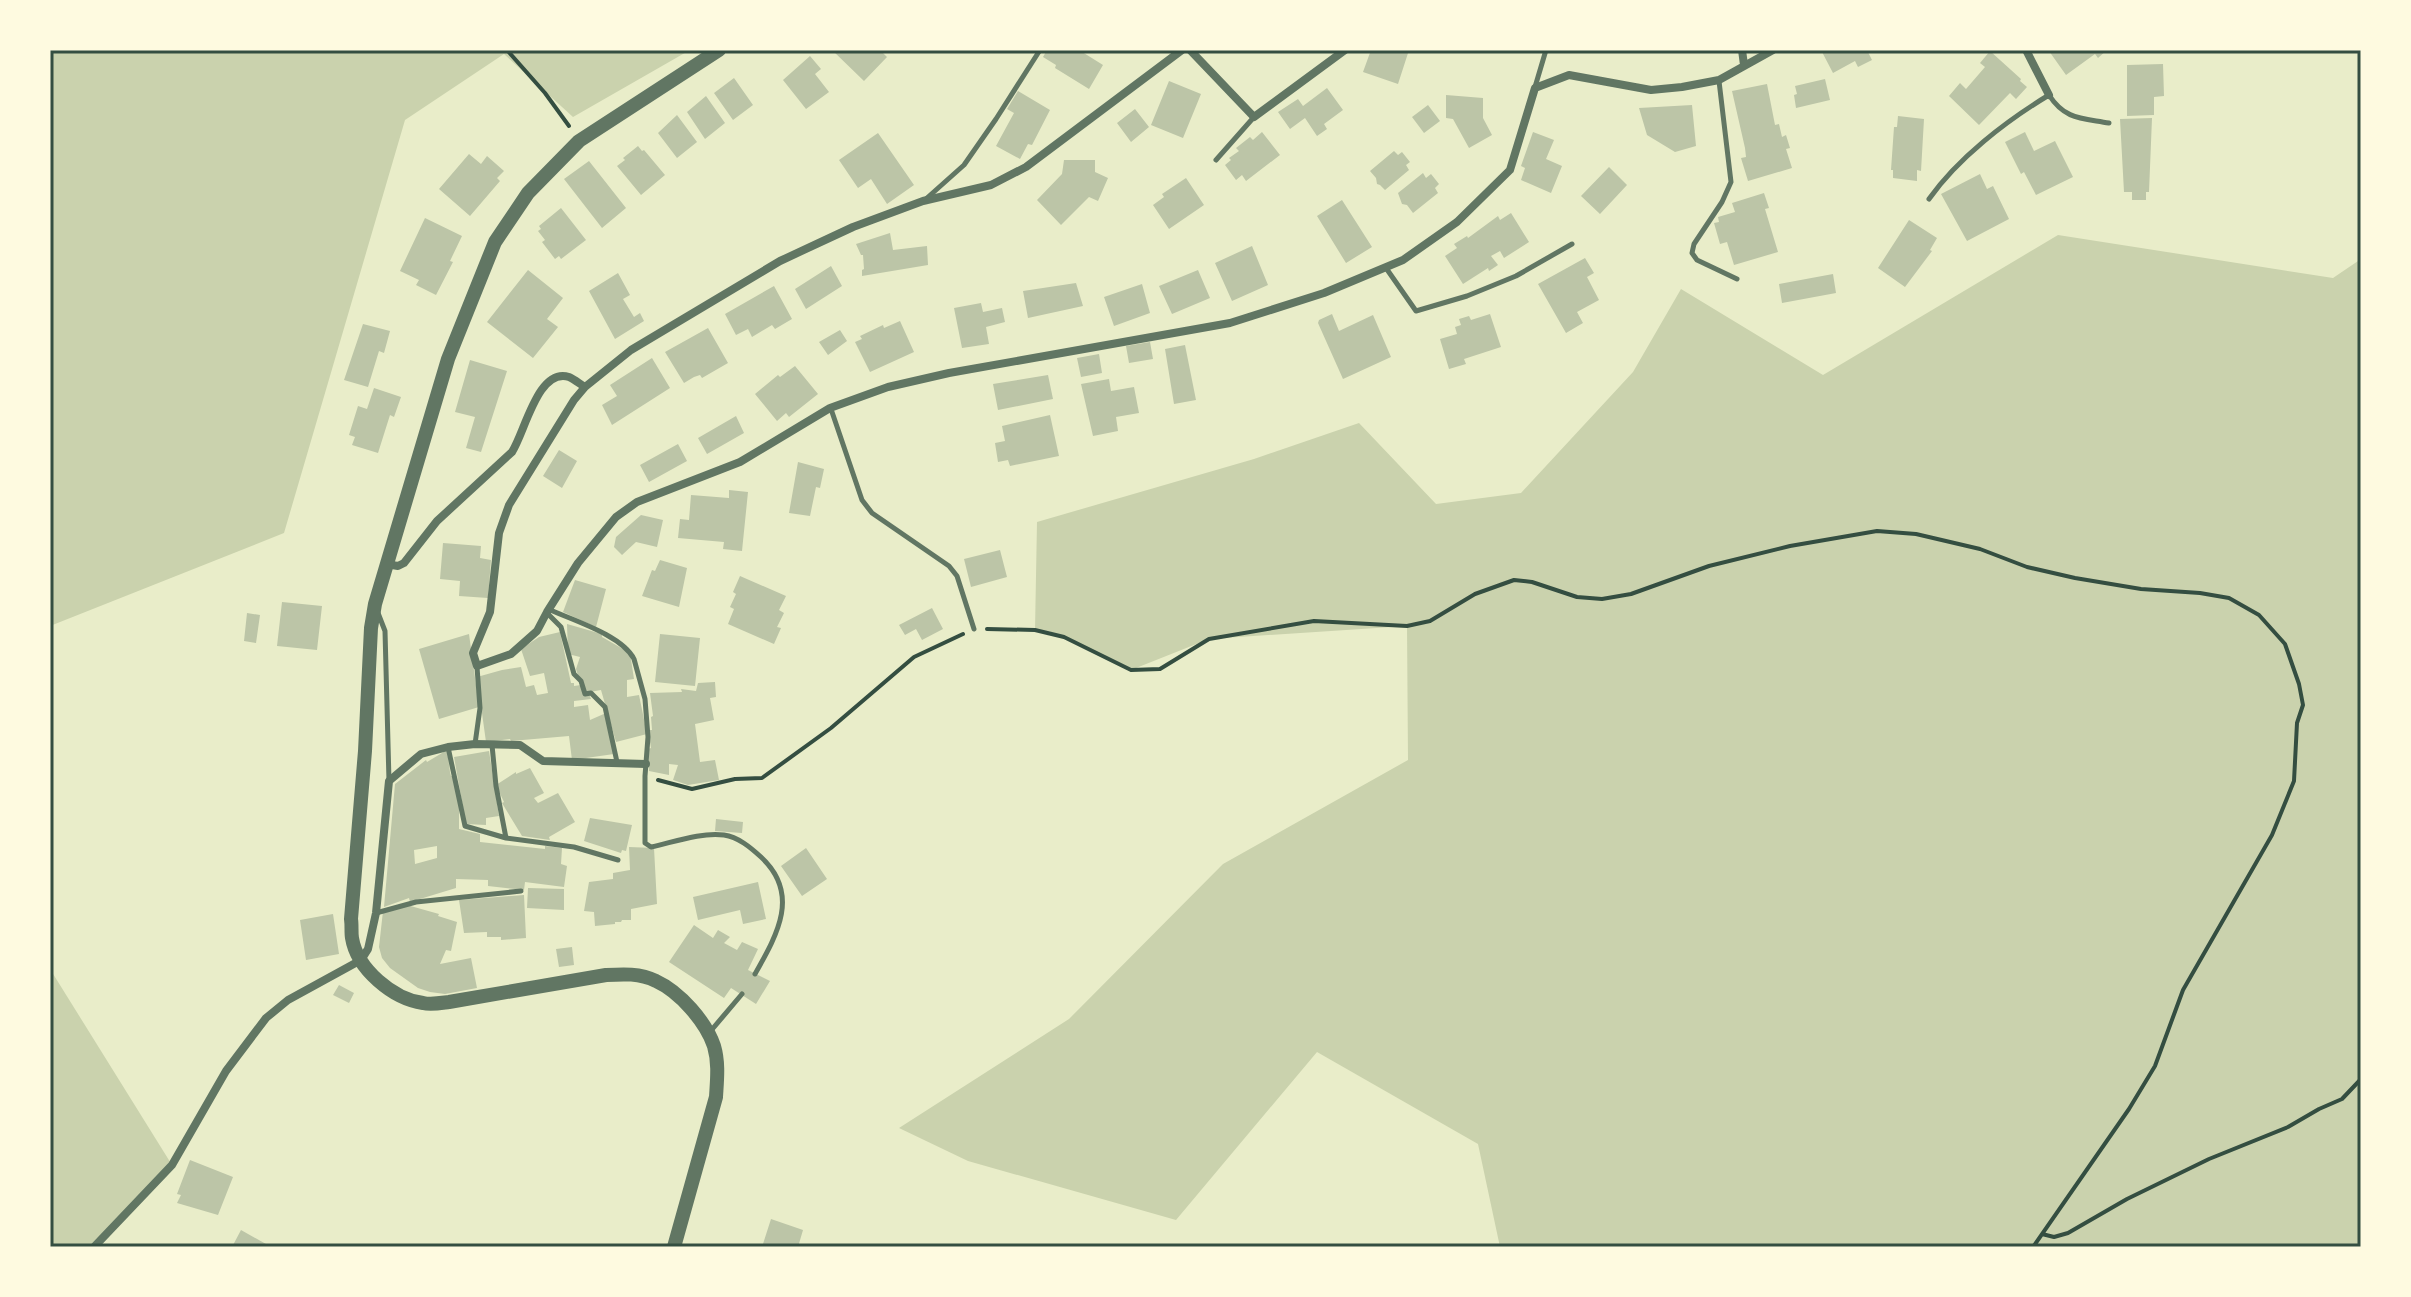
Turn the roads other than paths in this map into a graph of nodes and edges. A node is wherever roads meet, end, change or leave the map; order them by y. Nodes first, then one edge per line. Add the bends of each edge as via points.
1 (719, 50) edge
2 (1040, 50) edge
3 (1182, 50) edge
4 (1190, 50) edge
5 (1345, 50) edge
6 (1546, 50) edge
7 (1742, 50) edge
8 (1773, 50) edge
9 (2026, 50) edge
10 (1744, 65) junction
11 (1719, 80) junction
12 (1535, 88) junction
13 (2049, 95) junction
14 (1254, 117) junction
15 (2109, 123) dead end
16 (1216, 160) dead end
17 (1929, 199) dead end
18 (923, 201) junction
19 (1572, 244) dead end
20 (1385, 267) junction
21 (1737, 279) dead end
22 (585, 387) junction
23 (830, 408) junction
24 (386, 564) junction
25 (375, 604) junction
26 (547, 610) junction
27 (974, 629) road end
28 (477, 666) junction
29 (475, 744) junction
30 (492, 745) junction
31 (448, 747) junction
32 (617, 762) junction
33 (646, 764) junction
34 (389, 781) junction
35 (506, 838) junction
36 (618, 860) dead end
37 (521, 891) dead end
38 (376, 913) junction
39 (361, 960) junction
40 (755, 974) dead end
41 (742, 994) dead end
42 (708, 1034) junction
43 (94, 1247) edge
44 (674, 1247) edge

1 - 24 street via 579,141 528,193 495,242 448,359
2 - 18 lane via 964,165
3 - 18 street via 1026,167 977,190
4 - 14 street
5 - 14 street
6 - 12 lane
7 - 10 street
8 - 10 street
9 - 13 street
10 - 11 street
11 - 12 street via 1651,90 1569,75
11 - 21 lane via 1731,182 1692,253
12 - 20 street via 1510,170 1457,222
13 - 15 lane via 2068,116
13 - 17 lane via 2019,113 1954,169
14 - 16 lane
18 - 22 street via 780,261 631,350
19 - 20 lane via 1516,276 1416,311
20 - 23 street via 1230,323 949,373
22 - 24 street via 570,377 547,381 512,452 437,521 404,563
22 - 28 street via 509,505 499,533 492,602 473,653
23 - 26 street via 740,462 637,502 616,517
23 - 27 lane via 862,500 872,513 949,566
24 - 25 street
25 - 34 lane via 385,631
25 - 39 street via 351,919 352,940
26 - 28 street via 537,631 511,654
26 - 32 lane via 561,627 585,694 591,693 605,707
26 - 33 lane via 605,634 631,653 645,699
28 - 29 lane via 480,708
29 - 30 street
29 - 31 street
30 - 32 street via 520,745 543,761
30 - 35 lane
31 - 34 street via 421,754
31 - 35 lane via 465,826
32 - 33 street
33 - 40 lane via 647,846 726,835 769,864 780,884 784,905 777,934
34 - 38 street
35 - 36 lane via 574,847
37 - 38 lane via 416,902
38 - 39 street
39 - 42 street via 386,986 424,1004 632,974 656,980 675,994
39 - 43 street via 266,1018 226,1071 172,1165
41 - 42 lane
42 - 44 street via 718,1071 716,1097

